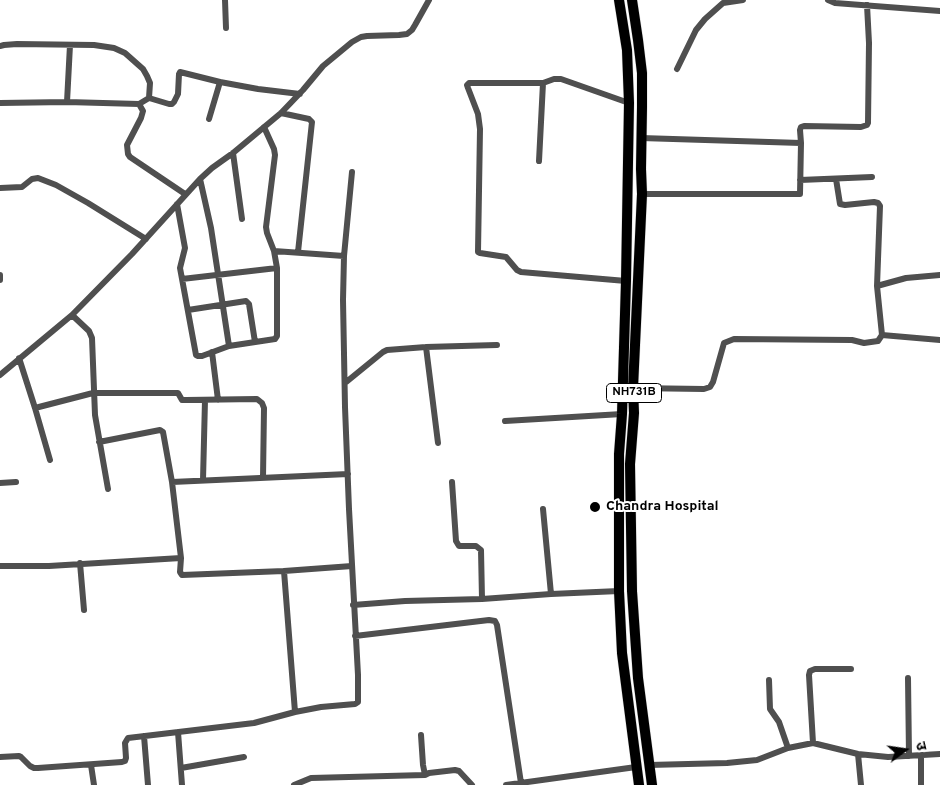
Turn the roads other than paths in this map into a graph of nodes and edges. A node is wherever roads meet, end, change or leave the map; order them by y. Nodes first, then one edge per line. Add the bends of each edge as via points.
1 (225, 0) edge
2 (428, 0) edge
3 (619, 0) edge
4 (632, 0) edge
5 (743, 0) edge
6 (828, 0) edge
7 (723, 2) edge
8 (867, 5) junction
9 (940, 11) edge
10 (226, 28) dead end
11 (70, 45) junction
12 (0, 46) edge
13 (676, 69) dead end
14 (220, 82) junction
15 (543, 83) junction
16 (300, 94) junction
17 (150, 98) junction
18 (67, 102) junction
19 (0, 103) edge
20 (629, 103) junction
21 (139, 104) junction
22 (280, 113) junction
23 (209, 119) dead end
24 (264, 127) junction
25 (641, 138) junction
26 (801, 143) junction
27 (233, 153) junction
28 (539, 161) dead end
29 (352, 172) dead end
30 (872, 177) dead end
31 (200, 179) junction
32 (836, 179) junction
33 (800, 180) junction
34 (0, 188) edge
35 (186, 194) junction
36 (642, 194) junction
37 (177, 204) junction
38 (242, 219) dead end
39 (146, 239) junction
40 (274, 251) junction
41 (298, 252) junction
42 (344, 256) junction
43 (277, 268) junction
44 (218, 274) junction
45 (0, 275) edge
46 (940, 276) edge
47 (182, 278) junction
48 (0, 280) edge
49 (626, 281) junction
50 (877, 286) junction
51 (223, 305) junction
52 (188, 310) junction
53 (72, 315) junction
54 (882, 335) junction
55 (940, 340) edge
56 (255, 342) junction
57 (497, 345) dead end
58 (229, 346) junction
59 (426, 347) junction
60 (212, 352) junction
61 (18, 358) junction
62 (0, 374) edge
63 (345, 383) junction
64 (634, 388) junction
65 (94, 393) junction
66 (205, 400) junction
67 (218, 400) junction
68 (35, 408) junction
69 (622, 414) junction
70 (504, 420) dead end
71 (99, 442) junction
72 (438, 443) dead end
73 (50, 460) dead end
74 (348, 474) junction
75 (263, 478) junction
76 (203, 480) junction
77 (16, 482) dead end
78 (172, 482) junction
79 (452, 482) dead end
80 (0, 483) edge
81 (108, 488) dead end
82 (543, 509) dead end
83 (180, 558) junction
84 (80, 563) junction
85 (0, 566) edge
86 (352, 566) junction
87 (284, 571) junction
88 (619, 591) junction
89 (551, 594) junction
90 (482, 599) junction
91 (354, 605) junction
92 (84, 610) dead end
93 (355, 636) junction
94 (851, 669) dead end
95 (908, 678) dead end
96 (769, 680) dead end
97 (295, 712) junction
98 (178, 732) junction
99 (421, 735) dead end
100 (144, 736) junction
101 (813, 743) junction
102 (788, 748) junction
103 (858, 754) junction
104 (940, 754) edge
105 (921, 755) junction
106 (909, 756) junction
107 (0, 757) edge
108 (244, 757) dead end
109 (91, 765) junction
110 (649, 765) junction
111 (636, 767) junction
112 (181, 768) junction
113 (425, 775) junction
114 (521, 783) junction
115 (94, 785) edge
116 (148, 785) edge
117 (182, 785) edge
118 (294, 785) edge
119 (472, 785) edge
120 (506, 785) edge
121 (639, 785) edge
122 (652, 785) edge
123 (860, 785) edge
124 (921, 785) edge

1 - 10 street
2 - 16 street via 407,34 367,36 352,42 323,66
3 - 20 highway via 627,50
4 - 25 highway, NH731B via 642,73
5 - 7 street
6 - 8 street
7 - 13 street via 696,30
8 - 9 street
8 - 26 street via 867,126 804,126 800,130
11 - 12 street
11 - 17 street via 100,46 125,52 148,76
11 - 18 street
14 - 16 street
14 - 17 street via 180,72 174,102 169,104
14 - 23 street
15 - 20 street via 561,79
15 - 28 street
15 - 49 street via 468,85 480,129 478,252 506,257 520,272
16 - 22 street
17 - 21 street
18 - 19 street
18 - 21 street
20 - 49 highway
21 - 35 street via 143,111 127,145 128,154
22 - 24 street
22 - 41 street via 312,122
24 - 27 street
24 - 40 street via 275,156 266,227
25 - 26 street
25 - 36 highway, NH731B
26 - 33 street
27 - 31 street
27 - 38 street
29 - 42 street
30 - 32 street
31 - 35 street
31 - 44 street
32 - 33 street
32 - 50 street via 840,204 874,202 880,206
33 - 36 street via 800,194
34 - 39 street via 22,187 38,178 88,203
35 - 37 street
36 - 64 highway, NH731B
37 - 39 street
37 - 47 street via 186,248 180,268
39 - 53 street
40 - 41 street
40 - 43 street
41 - 42 street
42 - 63 street
43 - 44 street
43 - 56 street via 277,338
44 - 47 street
44 - 51 street
45 - 48 street
46 - 50 street via 906,278
47 - 52 street
49 - 69 highway
50 - 54 street
51 - 52 street
51 - 56 street via 248,302
51 - 58 street
52 - 60 street via 196,354 202,356
53 - 61 street
53 - 65 street via 92,338
54 - 55 street
54 - 64 street via 878,341 864,343 852,340 734,339 724,344 710,387
56 - 58 street
57 - 59 street
58 - 60 street
59 - 63 street via 383,352
59 - 72 street
60 - 67 street
61 - 62 street
61 - 68 street
63 - 74 street
64 - 110 highway, NH731B via 630,464 632,591
65 - 66 street via 175,393 182,400
65 - 68 street
65 - 71 street
66 - 67 street
66 - 76 street
67 - 75 street via 258,399 262,403
68 - 73 street
69 - 70 street
69 - 88 highway
71 - 78 street via 160,430 165,436
71 - 81 street
74 - 75 street
74 - 86 street
75 - 76 street
76 - 78 street
77 - 80 street
78 - 83 street
79 - 90 street via 457,544 476,546 481,550
82 - 89 street
83 - 84 street
83 - 87 street via 182,575
84 - 85 street
84 - 92 street
86 - 87 street
86 - 91 street
87 - 97 street
88 - 89 street
88 - 111 highway via 622,653
89 - 90 street
90 - 91 street
91 - 93 street
93 - 97 street via 358,702
93 - 114 street via 495,621
94 - 101 street via 810,671
95 - 106 street
96 - 102 street via 770,709 779,722
97 - 98 street via 254,723
98 - 100 street
98 - 112 street
99 - 113 street
100 - 109 street via 126,740 125,761
100 - 116 street
101 - 102 street
101 - 103 street
102 - 110 street via 757,760
103 - 106 street
103 - 123 street
104 - 105 street
105 - 106 street
105 - 124 street
107 - 109 street via 19,756 34,768
108 - 112 street
109 - 115 street
110 - 122 highway, NH731B
111 - 114 street
111 - 121 highway
112 - 117 street
113 - 118 street via 312,778
113 - 119 street via 455,770
114 - 120 street

